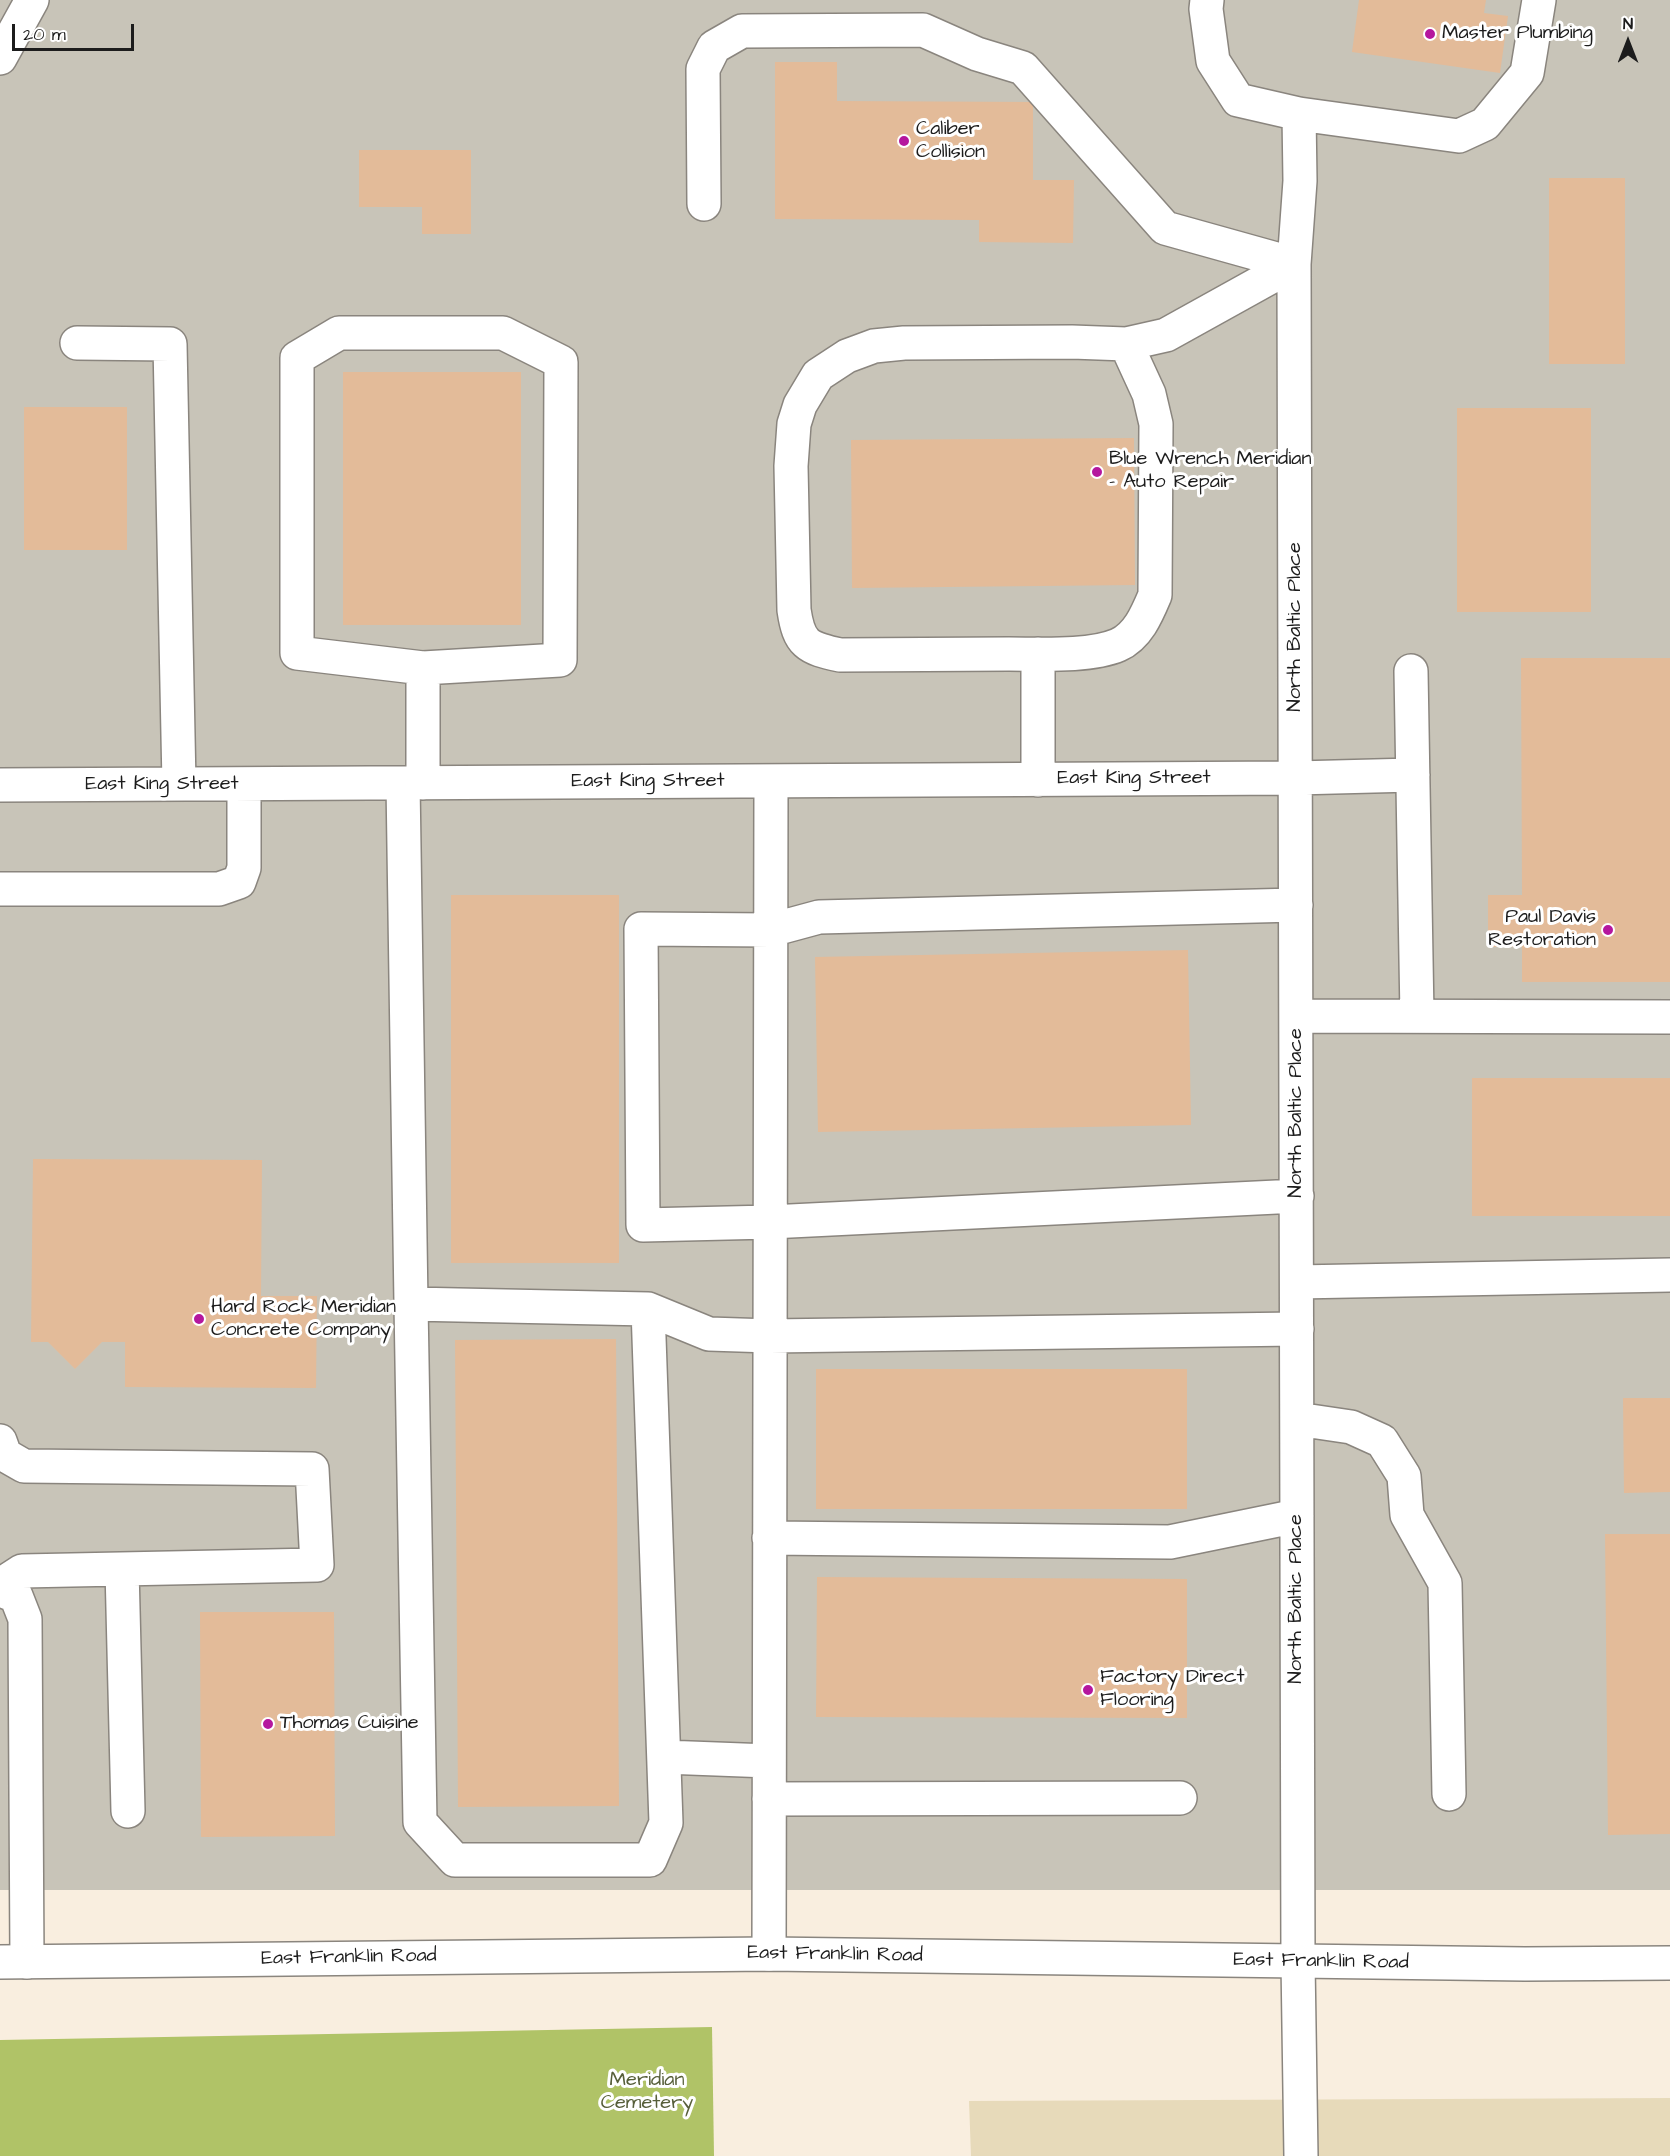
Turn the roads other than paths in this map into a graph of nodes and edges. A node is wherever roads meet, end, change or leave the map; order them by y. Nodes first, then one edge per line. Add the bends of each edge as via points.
1 (32, 0) edge
2 (1207, 0) edge
3 (1539, 0) edge
4 (0, 58) edge
5 (1299, 114) junction
6 (704, 204) dead end
7 (1294, 264) junction
8 (77, 344) dead end
9 (1126, 344) junction
10 (1038, 654) junction
11 (423, 668) junction
12 (1411, 671) dead end
13 (1413, 775) junction
14 (1296, 778) junction
15 (1038, 780) junction
16 (771, 781) junction
17 (413, 783) junction
18 (179, 784) junction
19 (244, 784) junction
20 (0, 785) edge
21 (0, 889) edge
22 (1296, 905) junction
23 (771, 930) junction
24 (1297, 1016) junction
25 (1417, 1016) junction
26 (1670, 1017) edge
27 (1297, 1196) junction
28 (770, 1222) junction
29 (1670, 1275) edge
30 (1297, 1282) junction
31 (411, 1305) junction
32 (648, 1309) junction
33 (1297, 1329) junction
34 (770, 1336) junction
35 (1297, 1419) junction
36 (0, 1441) edge
37 (1297, 1516) junction
38 (769, 1538) junction
39 (122, 1569) junction
40 (0, 1585) edge
41 (0, 1590) edge
42 (664, 1757) junction
43 (769, 1761) junction
44 (1449, 1794) dead end
45 (1180, 1798) dead end
46 (769, 1799) junction
47 (128, 1811) dead end
48 (769, 1954) junction
49 (13, 1962) edge
50 (1298, 1962) junction
51 (1670, 1963) edge
52 (1301, 2156) edge

1 - 4 street
2 - 5 street via 1213,61 1238,99
3 - 5 street via 1527,73 1485,124 1459,136
5 - 7 street, North Baltic Place via 1300,181
6 - 7 street via 703,69 714,47 742,32 922,30 977,54 1023,68 1165,228
7 - 9 street via 1166,335
7 - 14 street, North Baltic Place
8 - 18 street via 170,344
9 - 10 street via 1149,394 1156,424 1155,595 1137,630 1120,644 1100,651
9 - 10 street via 874,345 847,356 818,375 794,424 794,610 796,627 803,639 815,650 840,655
10 - 15 street
11 - 11 street via 560,660 561,362 503,333 339,333 297,358 297,654
11 - 17 street
12 - 13 street
13 - 14 street, East King Street
13 - 25 street
14 - 15 street, East King Street
14 - 22 street, North Baltic Place
15 - 16 street, East King Street
16 - 17 street, East King Street
16 - 23 street
17 - 19 street, East King Street
17 - 31 street
18 - 19 street, East King Street
18 - 20 street, East King Street
19 - 21 street via 244,868 239,882 219,889
22 - 23 street via 819,917
22 - 24 street, North Baltic Place
23 - 28 street
23 - 28 street via 641,929 643,1225
24 - 25 street
24 - 27 street, North Baltic Place
25 - 26 street
27 - 28 street
27 - 30 street, North Baltic Place
28 - 34 street
29 - 30 street
30 - 33 street, North Baltic Place
31 - 32 street
31 - 42 street via 420,1822 455,1860 650,1860 666,1823
32 - 34 street via 709,1334
32 - 42 street
33 - 34 street
33 - 35 street, North Baltic Place
34 - 38 street
35 - 37 street, North Baltic Place
35 - 44 street via 1351,1427 1382,1441 1404,1476 1407,1515 1445,1583
36 - 39 street via 5,1455 24,1466 312,1469 317,1565
37 - 38 street via 1170,1542
37 - 50 street, North Baltic Place
38 - 43 street
39 - 40 street via 22,1571
39 - 47 street
41 - 49 street via 16,1596 25,1619
42 - 43 street
43 - 46 street
45 - 46 street
46 - 48 street
48 - 49 street, East Franklin Road
48 - 50 street, East Franklin Road
50 - 51 street, East Franklin Road
50 - 52 street, North Baltic Place

